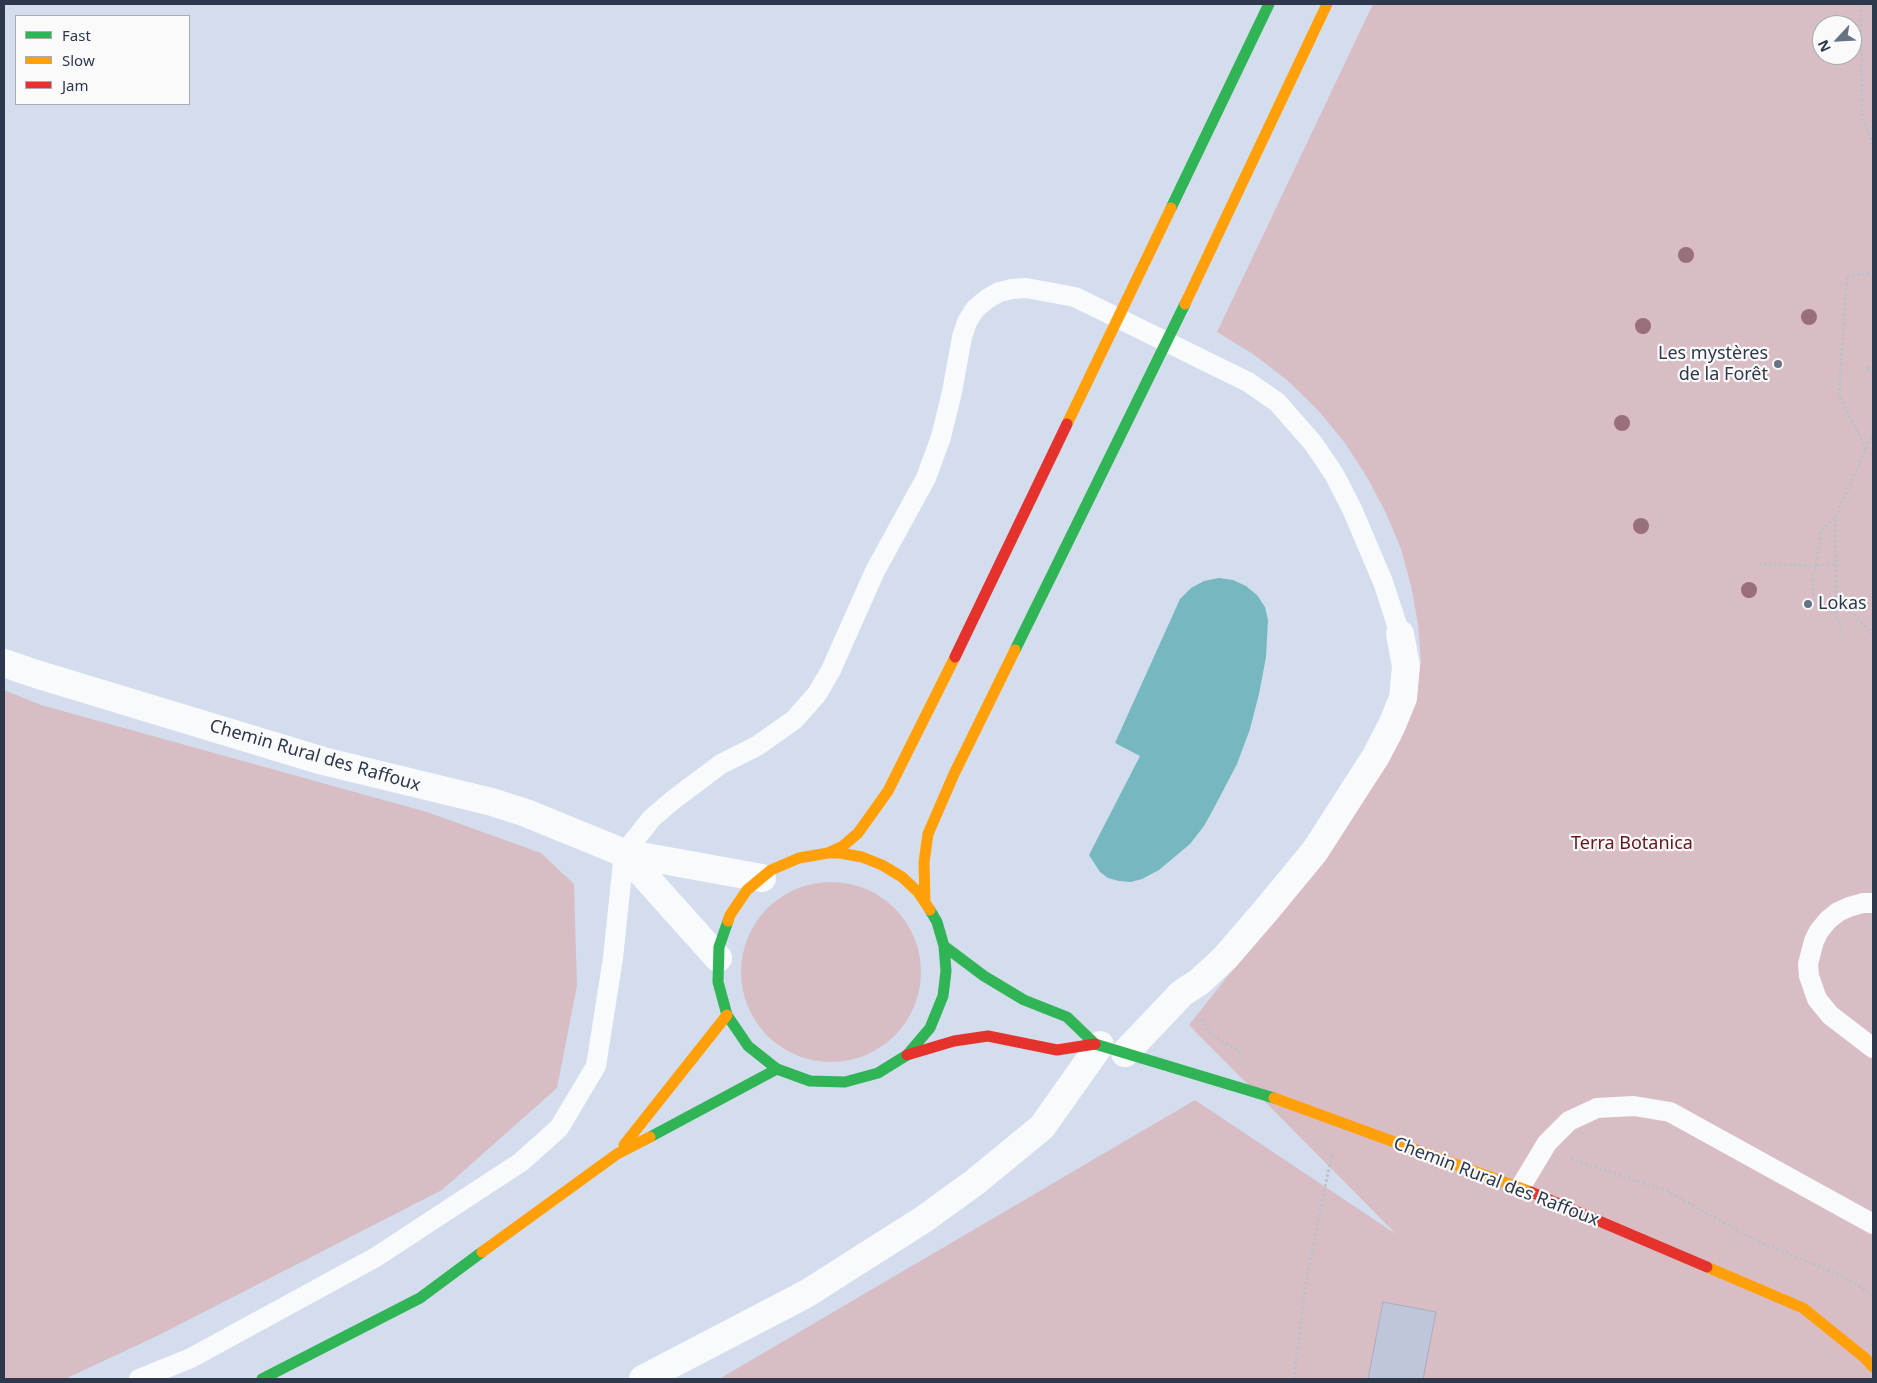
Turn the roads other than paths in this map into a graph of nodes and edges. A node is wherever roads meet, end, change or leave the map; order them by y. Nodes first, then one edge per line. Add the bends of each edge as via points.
1 (1269, 4) edge
2 (1327, 4) edge
3 (1400, 634) joint
4 (4, 663) edge
5 (828, 853) junction
6 (624, 854) junction
7 (762, 878) junction
8 (924, 901) junction
9 (1873, 903) edge
10 (944, 946) junction
11 (718, 958) junction
12 (727, 1015) junction
13 (1107, 1047) junction
14 (1873, 1048) edge
15 (907, 1055) junction
16 (777, 1069) junction
17 (617, 1154) junction
18 (1520, 1188) junction
19 (1873, 1224) edge
20 (1873, 1367) edge
21 (139, 1379) edge
22 (262, 1379) edge
23 (643, 1379) edge

1 - 5 main road via 924,723 872,815 843,846
2 - 8 main road via 1170,336 950,783 928,834
3 - 6 lane via 1383,582 1334,474 1313,443 1277,402 1248,382 1075,297 1012,288 987,299 967,322 941,437 926,478 875,570 817,694 794,720 757,746 721,764 672,800 652,818
3 - 13 street via 1406,666 1403,698 1376,756 1315,851 1225,958 1199,982
4 - 6 street, Chemin Rural des Raffoux via 323,761 492,802
5 - 7 main road via 799,858 771,870
5 - 8 main road via 862,857 882,865 906,880
6 - 7 street, Chemin Rural des Raffoux
6 - 11 street, Chemin Rural des Raffoux
6 - 21 lane via 613,958 596,1066 559,1128 521,1162 376,1257 191,1358
7 - 11 main road via 747,890 730,915
8 - 10 main road via 937,922
9 - 14 lane via 1838,912 1828,920 1814,941 1808,964 1816,999 1830,1015
10 - 13 main road, Chemin Rural des Raffoux via 1024,1000 1067,1016
10 - 15 main road via 943,996 930,1028
11 - 12 main road via 718,982
12 - 16 main road via 748,1046
12 - 17 main road
13 - 15 main road, Chemin Rural des Raffoux via 1057,1050 988,1036 954,1041
13 - 18 main road, Chemin Rural des Raffoux via 1273,1098
13 - 23 street via 1042,1128 924,1219 806,1294
15 - 16 main road via 878,1074 845,1082 810,1081
16 - 17 main road
17 - 22 main road via 420,1298
18 - 19 lane via 1547,1143 1569,1121 1597,1108 1634,1106 1670,1112
18 - 20 main road, Chemin Rural des Raffoux via 1803,1308

